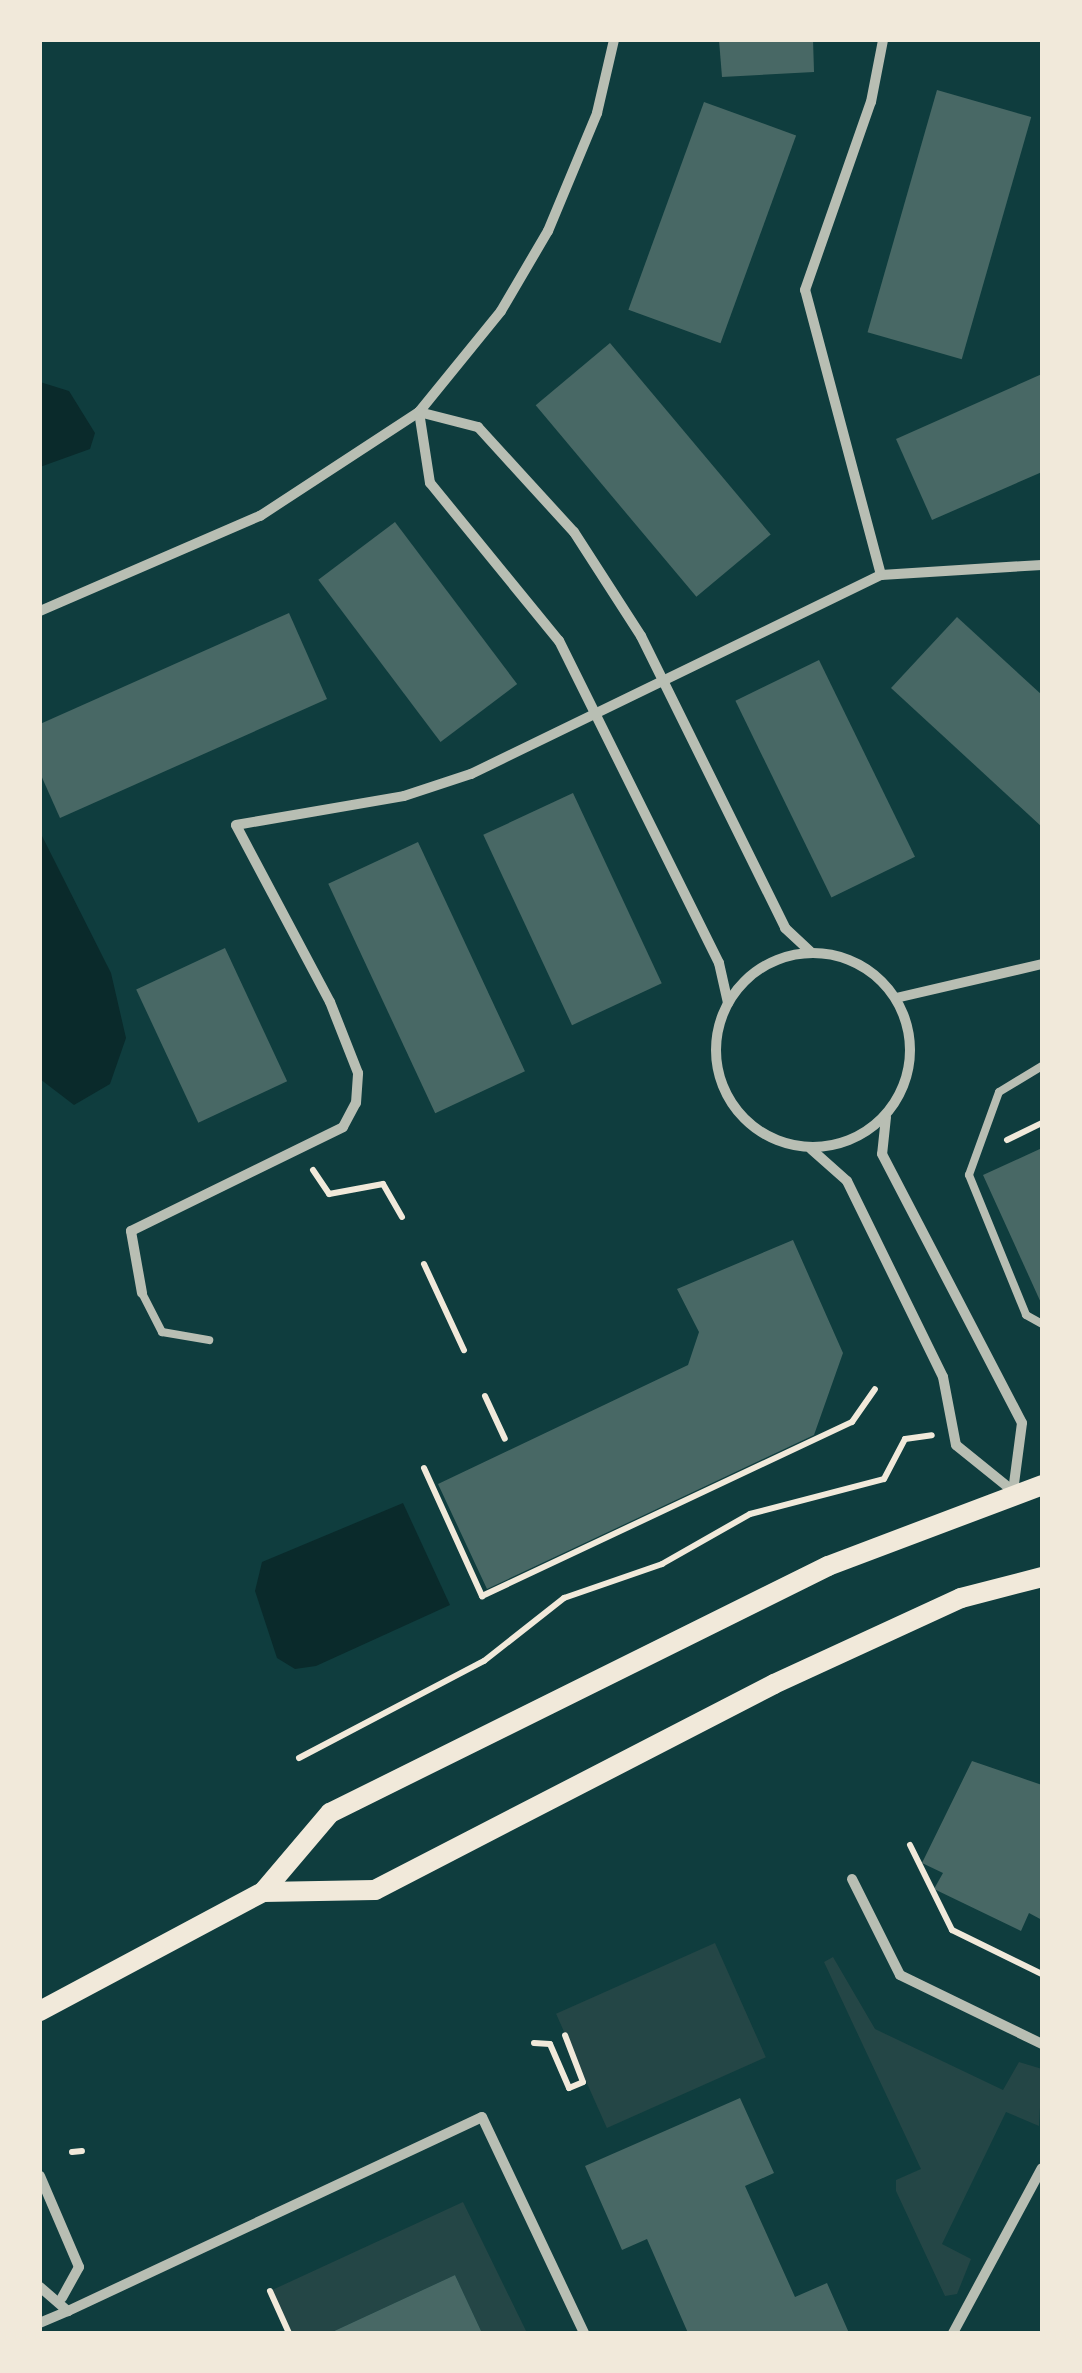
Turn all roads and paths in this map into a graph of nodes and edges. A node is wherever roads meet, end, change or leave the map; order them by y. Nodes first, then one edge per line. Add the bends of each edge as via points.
1 (614, 40) edge
2 (882, 40) edge
3 (419, 412) junction
4 (1042, 565) edge
5 (881, 575) junction
6 (40, 611) edge
7 (660, 676) junction
8 (596, 710) junction
9 (810, 952) junction
10 (1042, 964) edge
11 (896, 998) junction
12 (728, 1003) junction
13 (1042, 1066) edge
14 (886, 1117) junction
15 (811, 1149) junction
16 (310, 1165) dead end
17 (402, 1216) dead end
18 (424, 1264) dead end
19 (142, 1293) joint
20 (1042, 1324) edge
21 (209, 1340) dead end
22 (464, 1350) dead end
23 (875, 1389) dead end
24 (485, 1396) dead end
25 (954, 1428) junction
26 (505, 1439) dead end
27 (424, 1468) dead end
28 (1042, 1485) edge
29 (1013, 1491) junction
30 (1042, 1577) edge
31 (299, 1758) dead end
32 (910, 1844) dead end
33 (852, 1879) dead end
34 (263, 1892) junction
35 (1042, 1974) edge
36 (40, 2011) edge
37 (534, 2043) dead end
38 (550, 2044) junction
39 (1042, 2044) edge
40 (82, 2151) dead end
41 (72, 2152) dead end
42 (1042, 2168) edge
43 (40, 2176) edge
44 (40, 2287) edge
45 (270, 2291) dead end
46 (62, 2298) junction
47 (68, 2310) junction
48 (40, 2324) edge
49 (290, 2333) edge
50 (584, 2333) edge
51 (952, 2333) edge

1 - 3 street via 597,113 548,231 501,311
2 - 5 street via 866,120 805,290
3 - 6 street via 260,516
3 - 7 street via 478,427 574,532
3 - 8 street via 430,483 541,612
4 - 5 street
5 - 7 street
7 - 8 street
7 - 9 street via 785,928
8 - 12 street via 720,963
8 - 19 street via 471,774 404,796 236,825 330,1002 358,1074 356,1103 343,1127 132,1231
9 - 11 street via 848,958
9 - 12 street via 772,960
10 - 11 street
11 - 14 street via 911,1046 905,1084
12 - 15 street via 716,1026 715,1070 727,1099 768,1139
13 - 20 lane via 999,1092 969,1175 1026,1315
14 - 15 street via 854,1139
14 - 29 street via 882,1154 1022,1423
15 - 25 street via 846,1182 944,1377
16 - 17 path via 329,1194 383,1184
18 - 22 path
19 - 21 lane via 162,1332
23 - 27 path via 852,1422 482,1596
24 - 26 path
25 - 29 street via 956,1445
25 - 31 path via 905,1439 884,1478 750,1514 662,1564 564,1598 484,1661
28 - 29 main road
29 - 34 main road via 828,1566 330,1813
30 - 34 main road via 961,1598 791,1676 375,1890
32 - 35 path via 952,1930
33 - 39 street via 900,1976
34 - 36 main road
37 - 38 path
38 - 38 path via 569,2088 583,2082 564,2036
40 - 41 path
42 - 51 street
43 - 46 street via 79,2266
44 - 46 street
45 - 49 path
46 - 47 street
47 - 48 street
47 - 50 street via 482,2117

